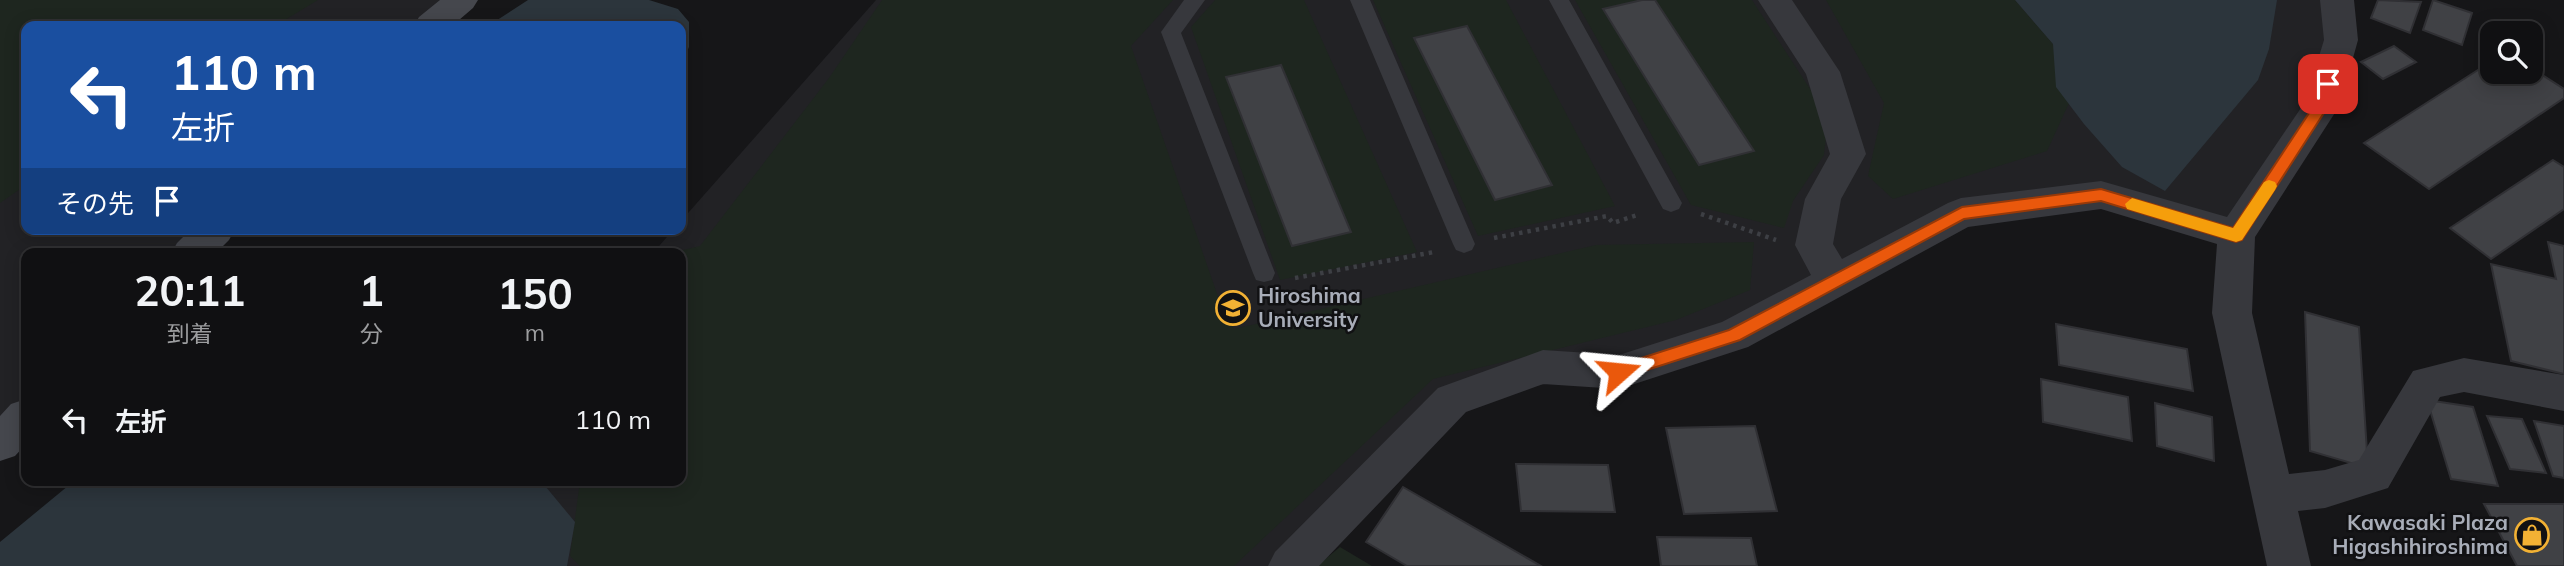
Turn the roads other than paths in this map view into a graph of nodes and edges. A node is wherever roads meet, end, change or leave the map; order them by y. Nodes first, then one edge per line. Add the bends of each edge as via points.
1 (461, 0) edge
2 (1195, 0) edge
3 (1360, 0) edge
4 (1559, 0) edge
5 (1775, 0) edge
6 (2337, 0) edge
7 (437, 21) edge
8 (1671, 203) road end
9 (210, 235) edge
10 (2236, 235) junction
11 (1464, 244) dead end
12 (196, 248) edge
13 (1827, 268) junction
14 (1264, 273) dead end
15 (2564, 393) edge
16 (21, 421) edge
17 (0, 443) edge
18 (2272, 495) junction
19 (1290, 566) edge
20 (2289, 566) edge

1 - 7 street
2 - 14 lane via 1171,32
3 - 11 lane
4 - 8 lane
5 - 13 street via 1823,72 1849,154 1823,199 1814,245
6 - 10 street via 2341,40 2322,105
9 - 12 street
10 - 13 street via 2101,195 1962,213
10 - 18 street via 2232,313
13 - 19 street via 1734,335 1619,372 1543,367 1452,400
15 - 18 street via 2464,375 2427,383 2373,475 2325,489
16 - 17 street
18 - 20 street

